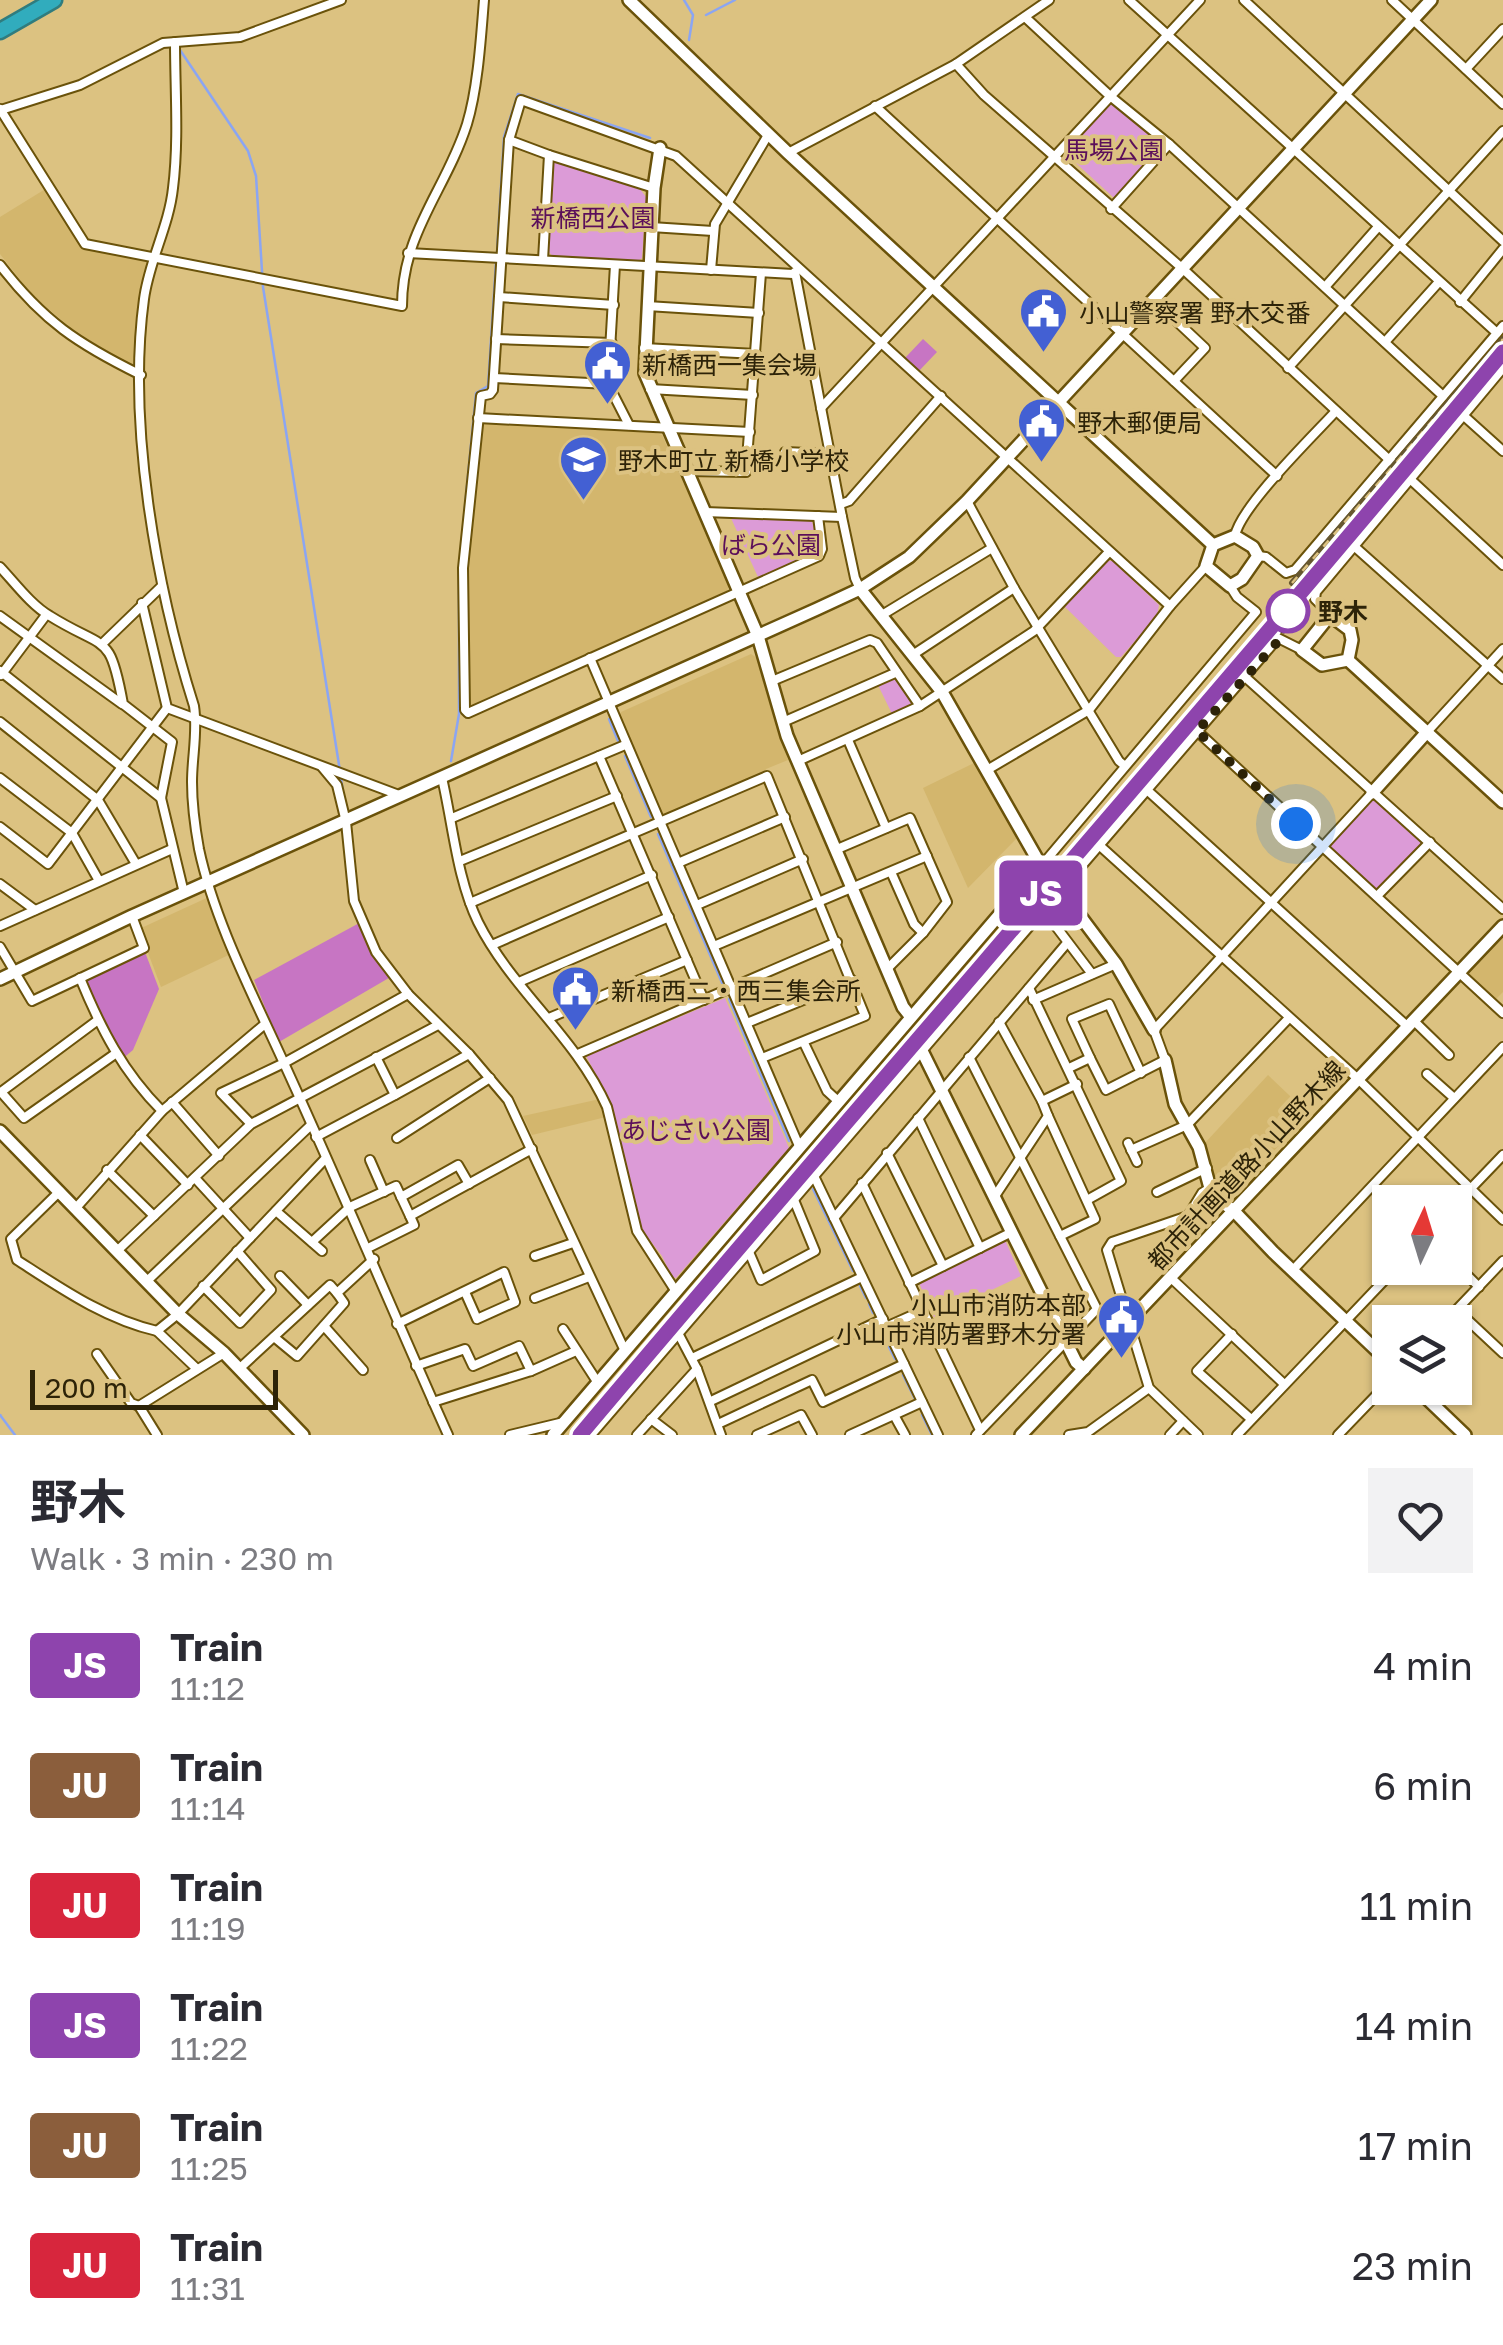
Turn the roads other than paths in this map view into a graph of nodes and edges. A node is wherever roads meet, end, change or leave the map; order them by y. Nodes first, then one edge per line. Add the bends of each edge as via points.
1 (54, 0) edge
2 (340, 0) edge
3 (484, 0) edge
4 (629, 0) edge
5 (1049, 0) edge
6 (1129, 0) edge
7 (1200, 0) edge
8 (1244, 0) edge
9 (1392, 0) edge
10 (1431, 0) edge
11 (1026, 18) junction
12 (1414, 18) junction
13 (1503, 30) edge
14 (0, 31) edge
15 (1168, 35) junction
16 (175, 42) junction
17 (956, 64) junction
18 (1466, 69) junction
19 (1342, 93) junction
20 (1110, 96) junction
21 (1503, 104) edge
22 (875, 106) junction
23 (1, 110) edge
24 (1503, 131) edge
25 (768, 135) junction
26 (508, 140) junction
27 (1169, 144) junction
28 (660, 148) junction
29 (1290, 149) junction
30 (788, 153) junction
31 (549, 155) junction
32 (1055, 157) junction
33 (654, 188) junction
34 (1450, 193) junction
35 (727, 203) junction
36 (1238, 207) junction
37 (1111, 208) junction
38 (997, 220) junction
39 (651, 226) junction
40 (1378, 227) junction
41 (713, 230) junction
42 (1503, 241) edge
43 (1399, 247) junction
44 (1503, 249) edge
45 (408, 253) junction
46 (154, 257) junction
47 (501, 258) junction
48 (543, 260) junction
49 (0, 265) edge
50 (615, 265) junction
51 (649, 266) junction
52 (1183, 269) junction
53 (711, 270) junction
54 (796, 271) junction
55 (761, 273) junction
56 (1438, 282) junction
57 (1326, 286) junction
58 (934, 288) junction
59 (499, 297) junction
60 (1154, 300) junction
61 (1460, 302) junction
62 (614, 305) junction
63 (1346, 305) junction
64 (647, 306) junction
65 (758, 313) junction
66 (1500, 330) edge
67 (1122, 334) junction
68 (496, 339) junction
69 (1385, 342) junction
70 (612, 343) junction
71 (882, 345) junction
72 (644, 348) junction
73 (756, 354) junction
74 (1288, 368) junction
75 (1503, 368) edge
76 (141, 375) junction
77 (494, 378) junction
78 (1174, 381) junction
79 (608, 384) junction
80 (650, 389) junction
81 (753, 395) junction
82 (942, 396) junction
83 (1443, 396) junction
84 (1059, 402) junction
85 (821, 408) junction
86 (1336, 410) junction
87 (1464, 416) junction
88 (478, 418) junction
89 (630, 426) junction
90 (668, 428) junction
91 (750, 432) junction
92 (1503, 451) edge
93 (785, 452) dead end
94 (831, 454) junction
95 (1006, 459) junction
96 (1388, 460) junction
97 (686, 471) junction
98 (1277, 476) junction
99 (1410, 481) junction
100 (967, 501) junction
101 (841, 504) junction
102 (706, 512) junction
103 (818, 516) junction
104 (842, 517) junction
105 (1235, 536) junction
106 (1214, 544) junction
107 (1354, 547) junction
108 (992, 548) junction
109 (1108, 553) junction
110 (1258, 556) junction
111 (1503, 565) edge
112 (1206, 566) junction
113 (0, 567) edge
114 (162, 586) junction
115 (1230, 586) junction
116 (860, 588) junction
117 (1014, 588) junction
118 (739, 591) junction
119 (142, 604) junction
120 (1170, 606) junction
121 (46, 614) junction
122 (882, 615) junction
123 (0, 616) edge
124 (1334, 618) junction
125 (1039, 626) junction
126 (758, 636) junction
127 (28, 639) junction
128 (103, 643) junction
129 (1503, 649) edge
130 (1302, 650) junction
131 (914, 654) junction
132 (590, 658) junction
133 (1348, 660) junction
134 (1488, 665) junction
135 (896, 673) junction
136 (1, 674) edge
137 (1244, 676) junction
138 (1503, 679) edge
139 (772, 681) junction
140 (942, 692) junction
141 (123, 704) junction
142 (609, 704) junction
143 (920, 706) junction
144 (167, 708) junction
145 (1088, 710) junction
146 (0, 722) edge
147 (197, 722) junction
148 (783, 722) junction
149 (152, 728) junction
150 (1197, 731) junction
151 (1427, 732) junction
152 (848, 740) junction
153 (626, 745) junction
154 (599, 756) junction
155 (798, 762) junction
156 (122, 766) junction
157 (1125, 766) junction
158 (322, 767) junction
159 (987, 770) junction
160 (0, 778) edge
161 (442, 778) junction
162 (1147, 790) junction
163 (1372, 793) junction
164 (399, 796) junction
165 (617, 796) junction
166 (161, 798) junction
167 (98, 800) junction
168 (1503, 802) edge
169 (785, 817) junction
170 (452, 818) junction
171 (346, 822) junction
172 (659, 822) junction
173 (0, 827) edge
174 (886, 828) junction
175 (72, 833) junction
176 (633, 834) junction
177 (1430, 842) junction
178 (1099, 845) junction
179 (1321, 847) junction
180 (172, 848) junction
181 (835, 850) junction
182 (928, 856) junction
183 (803, 859) junction
184 (460, 861) junction
185 (678, 863) junction
186 (136, 864) junction
187 (1042, 864) junction
188 (891, 872) junction
189 (652, 875) junction
190 (98, 880) junction
191 (0, 884) edge
192 (208, 884) junction
193 (1060, 888) junction
194 (851, 890) junction
195 (184, 893) junction
196 (1377, 896) junction
197 (821, 902) junction
198 (1270, 902) junction
199 (470, 903) junction
200 (696, 905) junction
201 (1042, 908) junction
202 (1503, 909) edge
203 (35, 910) junction
204 (132, 916) junction
205 (669, 917) junction
206 (0, 926) edge
207 (1503, 926) edge
208 (923, 933) junction
209 (837, 942) junction
210 (1066, 943) junction
211 (492, 944) junction
212 (0, 946) edge
213 (714, 946) junction
214 (1221, 957) junction
215 (687, 960) junction
216 (1116, 964) junction
217 (16, 969) junction
218 (887, 969) junction
219 (1460, 972) junction
220 (1092, 974) junction
221 (80, 978) junction
222 (0, 979) edge
223 (852, 980) junction
224 (518, 982) junction
225 (732, 988) junction
226 (1029, 988) junction
227 (408, 994) junction
228 (704, 1000) junction
229 (1033, 1000) junction
230 (1503, 1013) edge
231 (910, 1016) junction
232 (549, 1018) junction
233 (1288, 1019) junction
234 (98, 1020) junction
235 (746, 1022) junction
236 (999, 1022) junction
237 (1410, 1023) junction
238 (266, 1024) junction
239 (438, 1025) junction
240 (1154, 1030) junction
241 (804, 1043) junction
242 (1503, 1047) edge
243 (922, 1051) junction
244 (115, 1054) junction
245 (469, 1054) junction
246 (578, 1054) junction
247 (1450, 1055) dead end
248 (376, 1057) junction
249 (970, 1057) junction
250 (762, 1058) junction
251 (1090, 1058) junction
252 (1164, 1060) junction
253 (284, 1063) junction
254 (1070, 1068) junction
255 (1141, 1073) junction
256 (1427, 1074) dead end
257 (206, 1076) junction
258 (490, 1078) junction
259 (1358, 1079) junction
260 (1077, 1084) junction
261 (941, 1090) junction
262 (1, 1092) edge
263 (221, 1093) junction
264 (395, 1095) junction
265 (1454, 1098) junction
266 (299, 1100) junction
267 (838, 1101) junction
268 (172, 1102) junction
269 (1042, 1102) junction
270 (162, 1111) junction
271 (1048, 1116) junction
272 (918, 1118) junction
273 (251, 1124) junction
274 (1187, 1124) junction
275 (311, 1125) junction
276 (1, 1135) edge
277 (140, 1135) junction
278 (316, 1137) junction
279 (397, 1138) dead end
280 (1416, 1138) junction
281 (799, 1146) junction
282 (532, 1149) junction
283 (888, 1153) junction
284 (1503, 1154) edge
285 (219, 1156) junction
286 (1021, 1156) junction
287 (324, 1159) junction
288 (370, 1160) dead end
289 (1137, 1162) dead end
290 (1206, 1168) junction
291 (107, 1170) junction
292 (814, 1176) junction
293 (191, 1182) junction
294 (862, 1183) junction
295 (469, 1184) junction
296 (1466, 1185) edge
297 (1472, 1187) edge
298 (1210, 1188) junction
299 (60, 1191) junction
300 (1472, 1191) edge
301 (384, 1192) junction
302 (1158, 1192) dead end
303 (994, 1196) junction
304 (400, 1197) junction
305 (794, 1200) junction
306 (1087, 1200) junction
307 (223, 1207) junction
308 (350, 1207) junction
309 (75, 1209) junction
310 (1233, 1210) junction
311 (276, 1211) junction
312 (154, 1216) junction
313 (410, 1216) junction
314 (834, 1218) junction
315 (1503, 1220) edge
316 (0, 1230) edge
317 (1012, 1232) junction
318 (1060, 1236) junction
319 (250, 1238) junction
320 (11, 1239) junction
321 (312, 1242) junction
322 (572, 1243) junction
323 (368, 1248) junction
324 (980, 1248) junction
325 (118, 1250) junction
326 (237, 1251) junction
327 (322, 1251) dead end
328 (750, 1252) junction
329 (535, 1256) dead end
330 (374, 1259) junction
331 (1503, 1261) edge
332 (943, 1266) junction
333 (1292, 1270) junction
334 (280, 1276) dead end
335 (589, 1277) junction
336 (862, 1277) junction
337 (1170, 1278) junction
338 (1472, 1279) edge
339 (146, 1281) junction
340 (909, 1283) junction
341 (1380, 1285) edge
342 (203, 1286) junction
343 (1479, 1286) junction
344 (675, 1290) junction
345 (464, 1292) junction
346 (337, 1293) junction
347 (536, 1298) dead end
348 (308, 1305) junction
349 (1462, 1305) edge
350 (922, 1311) junction
351 (178, 1314) junction
352 (1130, 1320) junction
353 (1345, 1321) junction
354 (884, 1323) junction
355 (397, 1324) junction
356 (1472, 1324) edge
357 (324, 1326) junction
358 (563, 1329) dead end
359 (158, 1330) junction
360 (678, 1334) junction
361 (1232, 1334) junction
362 (274, 1337) junction
363 (1065, 1342) junction
364 (1372, 1346) edge
365 (576, 1351) junction
366 (625, 1351) junction
367 (224, 1353) junction
368 (1503, 1353) edge
369 (97, 1354) dead end
370 (692, 1358) junction
371 (904, 1364) junction
372 (416, 1366) junction
373 (240, 1369) junction
374 (697, 1369) junction
375 (1084, 1369) junction
376 (197, 1370) junction
377 (362, 1370) dead end
378 (531, 1371) junction
379 (598, 1383) junction
380 (1284, 1384) junction
381 (1149, 1388) junction
382 (1372, 1399) edge
383 (710, 1401) junction
384 (433, 1402) junction
385 (922, 1402) junction
386 (1433, 1405) edge
387 (139, 1406) junction
388 (894, 1415) junction
389 (651, 1419) junction
390 (1252, 1419) junction
391 (565, 1421) junction
392 (1183, 1421) junction
393 (718, 1424) junction
394 (780, 1424) junction
395 (295, 1432) edge
396 (978, 1433) edge
397 (1089, 1434) edge
398 (1461, 1434) edge
399 (157, 1435) edge
400 (448, 1435) edge
401 (510, 1435) edge
402 (553, 1435) edge
403 (591, 1435) edge
404 (637, 1435) edge
405 (672, 1435) edge
406 (721, 1435) edge
407 (757, 1435) edge
408 (786, 1435) edge
409 (812, 1435) edge
410 (850, 1435) edge
411 (905, 1435) edge
412 (938, 1435) edge
413 (1021, 1435) edge
414 (1069, 1435) edge
415 (1170, 1435) edge
416 (1198, 1435) edge
417 (1237, 1435) edge
418 (1338, 1435) edge

1 - 14 highway
2 - 16 street via 240,36
3 - 45 street via 467,123
4 - 25 street
5 - 11 street
6 - 15 street
7 - 15 street
8 - 19 street
9 - 12 street
10 - 12 street
11 - 17 street
11 - 20 street
12 - 18 street
12 - 19 street
13 - 18 street
15 - 20 street
15 - 29 street
16 - 23 street via 49,98
16 - 46 street via 173,190
17 - 22 street
17 - 32 street
18 - 21 street
19 - 29 street
19 - 34 street
20 - 27 street
20 - 32 street
22 - 30 street
22 - 38 street
23 - 46 street via 84,244
24 - 34 street
25 - 30 street
25 - 35 street
26 - 28 street via 521,100
26 - 31 street
26 - 47 street
27 - 36 street
27 - 37 street
28 - 33 street
28 - 35 street
29 - 36 street
29 - 40 street
30 - 58 street
31 - 33 street
31 - 48 street
32 - 37 street
32 - 38 street
33 - 39 street
34 - 42 street
34 - 43 street
35 - 41 street
35 - 54 street
36 - 52 street
36 - 57 street
37 - 52 street
38 - 58 street
38 - 67 street
39 - 41 street
39 - 51 street
40 - 43 street
40 - 57 street
41 - 53 street
43 - 56 street
43 - 63 street
44 - 61 street
45 - 46 street via 402,306
45 - 47 street
46 - 76 street via 144,295
47 - 48 street
47 - 59 street
48 - 50 street
49 - 76 street via 26,299 83,347
50 - 51 street
50 - 62 street
51 - 53 street
51 - 64 street
52 - 60 street
52 - 74 street
53 - 55 street
54 - 55 street
54 - 71 street
54 - 85 street
55 - 65 street
56 - 61 street
56 - 69 street
57 - 63 street
58 - 71 street
58 - 84 street
59 - 62 street
59 - 68 street
60 - 67 street
60 - 78 street via 1206,348
61 - 66 street
62 - 70 street
63 - 69 street
63 - 74 street
64 - 65 street
64 - 72 street
65 - 73 street
66 - 83 street
67 - 78 street
67 - 84 street
68 - 70 street
68 - 77 street
69 - 83 street
70 - 79 street
71 - 82 street
71 - 85 street
72 - 73 street
72 - 80 street
73 - 81 street
74 - 86 street
75 - 87 street
76 - 114 street via 143,468
77 - 79 street
77 - 88 street via 492,392 480,399
78 - 98 street
79 - 89 street
80 - 81 street
80 - 90 street
81 - 91 street
82 - 95 street
82 - 101 street
83 - 96 street
84 - 95 street
84 - 106 street
85 - 94 street
86 - 96 street
86 - 98 street
87 - 92 street
87 - 99 street
88 - 89 street
88 - 132 street via 463,568 465,710
89 - 90 street
90 - 91 street
90 - 97 street
91 - 97 street via 746,472
93 - 94 street
94 - 101 street
95 - 100 street
95 - 109 street
96 - 99 street
96 - 110 street via 1291,573
97 - 102 street
98 - 105 street
99 - 107 street
99 - 111 street
100 - 108 street
100 - 116 street via 909,557
101 - 104 street
102 - 103 street
102 - 118 street
103 - 104 street
103 - 118 street via 822,553
104 - 116 street
105 - 106 street
105 - 110 street
106 - 112 street
107 - 124 street via 1314,595
107 - 134 street
108 - 117 street
108 - 122 street
109 - 120 street
109 - 125 street
110 - 115 street
112 - 115 street
112 - 120 street
113 - 121 street
114 - 119 street
114 - 147 street
115 - 157 street via 1256,612
116 - 122 street
116 - 126 street
117 - 125 street
117 - 131 street
118 - 126 street
118 - 132 street
119 - 128 street
119 - 144 street
120 - 145 street
121 - 127 street
121 - 128 street
122 - 131 street
123 - 127 street
124 - 130 street
124 - 133 street via 1350,630
125 - 140 street
125 - 145 street
126 - 139 street
126 - 142 street
127 - 136 street
127 - 141 street
128 - 141 street via 115,662
129 - 134 street
130 - 133 street via 1322,664
130 - 137 street via 1278,638
131 - 140 street
132 - 142 street
133 - 151 street
134 - 138 street
134 - 151 street
135 - 139 street via 870,640
135 - 143 street
135 - 148 street
136 - 156 street
137 - 150 street
137 - 163 street
139 - 148 street
140 - 143 street
140 - 159 street
141 - 149 street
142 - 153 street
142 - 161 street
143 - 152 street
144 - 147 street
144 - 149 street
145 - 157 street
145 - 159 street
146 - 167 street
147 - 158 street
147 - 192 street via 194,817
148 - 155 street
149 - 156 street
149 - 166 street via 172,742
150 - 162 street
150 - 179 street
151 - 163 street
151 - 168 street
152 - 155 street
152 - 174 street
153 - 154 street
153 - 172 street
154 - 165 street
154 - 170 street
155 - 181 street
156 - 166 street
156 - 167 street
157 - 187 street
158 - 164 street
158 - 171 street via 338,785
159 - 187 street
160 - 175 street
161 - 164 street
161 - 170 street
162 - 178 street
162 - 198 street
163 - 177 street
163 - 179 street
164 - 171 street
165 - 176 street
165 - 184 street
166 - 180 street
167 - 175 street
167 - 186 street
169 - 172 street via 768,776
169 - 183 street
169 - 185 street
170 - 184 street
171 - 192 street
171 - 227 street via 354,901 376,952
172 - 176 street
172 - 185 street
173 - 175 street via 48,864
174 - 181 street
174 - 182 street via 910,818
175 - 190 street
176 - 189 street
176 - 199 street
177 - 196 street
177 - 202 street
178 - 193 street
178 - 214 street
179 - 196 street
179 - 198 street
180 - 186 street
180 - 195 street
181 - 194 street
182 - 188 street
182 - 208 street via 948,902
183 - 197 street
183 - 200 street
184 - 199 street
185 - 200 street
186 - 190 street
187 - 193 street
187 - 231 street
188 - 194 street
188 - 208 street
189 - 205 street
189 - 211 street
190 - 203 street
191 - 203 street
192 - 195 street
192 - 238 street
193 - 201 street
193 - 216 street
194 - 197 street
194 - 218 street
195 - 204 street
196 - 219 street
197 - 209 street
197 - 213 street
198 - 214 street
198 - 237 street
199 - 211 street
200 - 213 street
201 - 210 street
201 - 243 street
203 - 206 street
204 - 217 street
204 - 221 street via 144,948
205 - 215 street
205 - 224 street
207 - 219 street, 都市計画道路小山野木線
208 - 218 street
209 - 223 street
209 - 225 street
210 - 220 street
210 - 226 street
211 - 224 street
212 - 217 street
213 - 225 street
214 - 233 street
214 - 240 street
215 - 228 street
215 - 232 street
216 - 220 street
216 - 240 street
217 - 221 street via 32,1001
217 - 222 street
218 - 231 street
219 - 230 street
219 - 237 street, 都市計画道路小山野木線
220 - 229 street
221 - 234 street
223 - 235 street
223 - 241 street via 866,1016
224 - 232 street
225 - 228 street
225 - 235 street
226 - 229 street
226 - 236 street
227 - 239 street
227 - 253 street
228 - 246 street
229 - 254 street
231 - 267 street
232 - 246 street
233 - 259 street
233 - 274 street
234 - 244 street
234 - 262 street
235 - 250 street
236 - 249 street
236 - 269 street
237 - 247 street
237 - 259 street, 都市計画道路小山野木線
238 - 253 street
238 - 257 street
239 - 245 street
239 - 248 street
240 - 252 street
241 - 250 street
241 - 267 street
242 - 265 street
243 - 261 street
243 - 292 street
244 - 262 street via 24,1118
244 - 270 street
245 - 258 street
245 - 264 street
246 - 344 street via 607,1107 638,1231
248 - 264 street
248 - 266 street
249 - 261 street
249 - 286 street
250 - 281 street
251 - 254 street
251 - 255 street via 1106,1090
251 - 255 street via 1072,1019 1108,1004
252 - 255 street
252 - 274 street
253 - 263 street
253 - 266 street
254 - 260 street
256 - 265 street
257 - 263 street
257 - 268 street
258 - 279 street
258 - 282 street
259 - 280 street
259 - 310 street, 都市計画道路小山野木線
260 - 269 street
260 - 306 street via 1121,1182
261 - 272 street
261 - 303 street
263 - 273 street
264 - 278 street
265 - 280 street
266 - 273 street
266 - 275 street
267 - 281 street
268 - 270 street
268 - 285 street
269 - 271 street
270 - 277 street
271 - 286 street
271 - 306 street
272 - 283 street
272 - 324 street
273 - 285 street
274 - 289 street via 1130,1146
274 - 290 street
275 - 278 street
275 - 307 street
276 - 299 street
277 - 291 street
277 - 293 street
278 - 287 street
280 - 296 street
280 - 333 street
281 - 344 street
282 - 295 street
282 - 322 street
283 - 294 street
283 - 332 street
284 - 297 street
285 - 293 street
286 - 303 street
286 - 318 street
287 - 308 street
287 - 311 street
288 - 301 street
290 - 298 street
290 - 302 street
291 - 309 street
291 - 312 street
292 - 305 street
292 - 314 street
293 - 307 street
293 - 312 street
294 - 314 street
294 - 340 street
295 - 304 street via 458,1165
295 - 313 street
298 - 310 street
298 - 352 street via 1188,1216 1108,1246
299 - 309 street
299 - 320 street
300 - 315 street
301 - 304 street via 396,1186
301 - 308 street
303 - 317 street
304 - 313 street
305 - 328 street
305 - 328 street via 815,1251 761,1280
306 - 318 street via 1095,1219
307 - 319 street
307 - 339 street
308 - 321 street
308 - 323 street
309 - 325 street
310 - 333 street
310 - 337 street, 都市計画道路小山野木線
311 - 319 street
311 - 321 street
312 - 325 street
313 - 323 street via 414,1225
314 - 336 street
316 - 320 street
317 - 324 street
317 - 363 street
318 - 363 street via 1097,1309
319 - 326 street
320 - 359 street via 17,1260 73,1297
321 - 327 street
322 - 329 street
322 - 335 street
323 - 330 street
324 - 332 street
325 - 339 street
326 - 342 street
326 - 342 street via 271,1290 240,1323
328 - 360 street
330 - 346 street
330 - 355 street
331 - 343 street
332 - 340 street
333 - 353 street
334 - 348 street
335 - 347 street
335 - 366 street
336 - 354 street
336 - 370 street
337 - 352 street, 都市計画道路小山野木線
337 - 361 street
338 - 343 street
339 - 351 street
340 - 350 street
341 - 353 street
342 - 351 street
343 - 349 street
344 - 366 street
345 - 345 street via 504,1272 515,1302 477,1319
345 - 355 street
346 - 348 street via 330,1284
346 - 357 street via 344,1303
348 - 362 street
350 - 354 street
350 - 396 street
351 - 359 street
351 - 367 street
352 - 375 street, 都市計画道路小山野木線
352 - 381 street
353 - 364 street
353 - 380 street
354 - 371 street
354 - 383 street
355 - 372 street
356 - 368 street
357 - 362 street via 296,1356
357 - 377 street
358 - 365 street
359 - 376 street
360 - 370 street
360 - 403 street
361 - 380 street
361 - 390 street via 1198,1371
362 - 373 street
363 - 375 street
363 - 396 street
365 - 378 street
365 - 379 street
366 - 379 street
367 - 373 street
367 - 376 street
369 - 387 street
370 - 374 street
371 - 385 street
371 - 393 street via 823,1402 812,1380
372 - 378 street via 465,1349 473,1366 518,1346
372 - 384 street
373 - 395 street
374 - 383 street
374 - 389 street
375 - 413 street, 都市計画道路小山野木線
376 - 387 street
378 - 384 street
379 - 391 street
380 - 390 street
381 - 392 street
381 - 397 street
382 - 418 street
383 - 393 street
384 - 400 street
385 - 388 street
385 - 412 street
386 - 398 street
387 - 399 street
388 - 410 street
388 - 411 street
389 - 404 street
389 - 405 street
390 - 417 street
391 - 401 street
391 - 402 street
392 - 415 street
392 - 416 street
393 - 406 street
394 - 407 street
394 - 408 street
394 - 409 street via 801,1414
397 - 414 street

